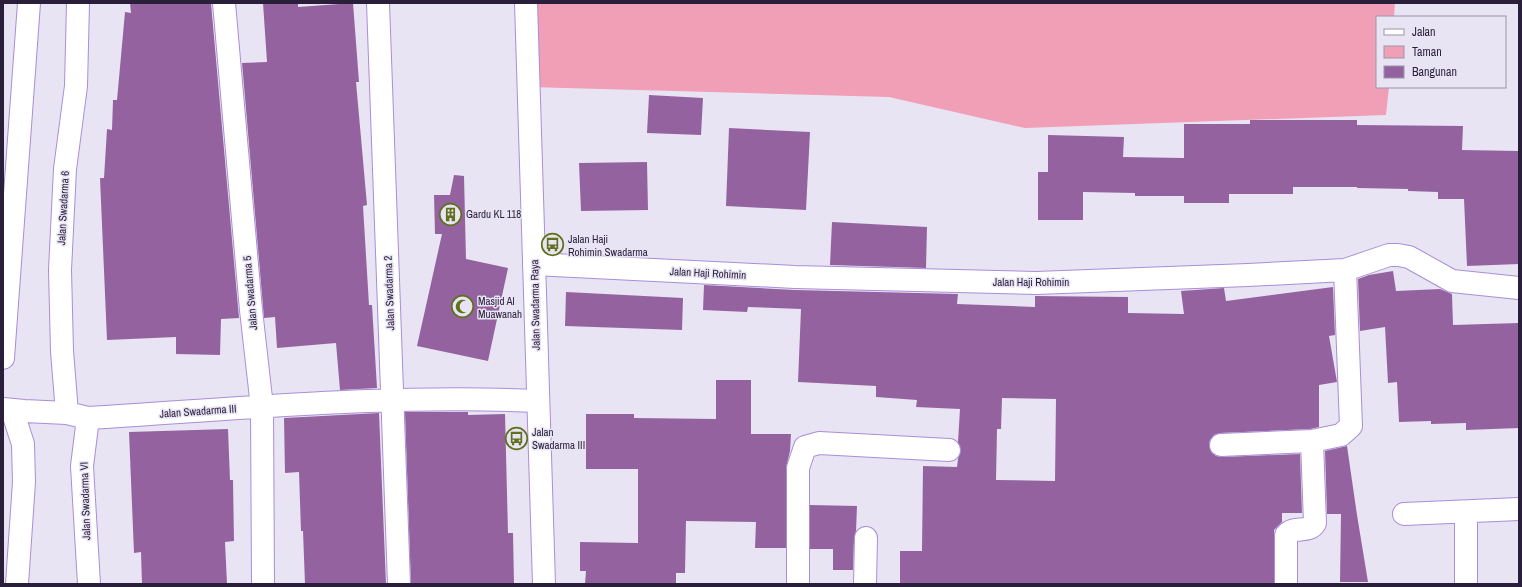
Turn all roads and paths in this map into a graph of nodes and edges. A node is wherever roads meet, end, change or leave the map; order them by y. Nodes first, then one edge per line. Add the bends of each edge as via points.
1 (29, 3) edge
2 (78, 3) edge
3 (224, 3) edge
4 (378, 3) edge
5 (526, 3) edge
6 (534, 264) junction
7 (1345, 270) junction
8 (1519, 288) edge
9 (3, 358) edge
10 (392, 400) junction
11 (537, 401) junction
12 (262, 407) junction
13 (13, 410) edge
14 (58, 412) junction
15 (88, 418) junction
16 (1312, 441) junction
17 (1221, 445) dead end
18 (949, 450) dead end
19 (1519, 509) edge
20 (1466, 512) junction
21 (1404, 514) dead end
22 (866, 538) dead end
23 (17, 584) edge
24 (89, 584) edge
25 (263, 584) edge
26 (399, 584) edge
27 (544, 584) edge
28 (798, 584) edge
29 (865, 584) edge
30 (1286, 584) edge
31 (1466, 584) edge

1 - 9 street
2 - 14 street, Jalan Swadarma 6 via 76,86 65,169 60,270 62,351
3 - 12 street, Jalan Swadarma 5
4 - 10 street, Jalan Swadarma 2
5 - 6 street, Jalan Swadarma Raya
6 - 7 street, Jalan Haji Rohimin via 795,277 1036,283
6 - 11 street, Jalan Swadarma Raya
7 - 8 street, Jalan Haji Rohimin via 1398,254 1409,257 1452,281
7 - 16 street via 1351,426 1341,435
10 - 11 street, Jalan Swadarma III
10 - 12 street, Jalan Swadarma III
10 - 26 street, Jalan Swadarma 2
11 - 27 street, Jalan Swadarma Raya
12 - 15 street, Jalan Swadarma III
12 - 25 street, Jalan Swadarma 5
13 - 14 street, Jalan Swadarma III
13 - 23 street via 23,444 24,482
14 - 15 street, Jalan Swadarma III
15 - 24 street, Jalan Swadarma VI via 82,466
16 - 17 street
16 - 30 street via 1316,524 1310,528 1292,529 1286,535
18 - 28 street via 819,443 805,447 798,468
19 - 20 street
20 - 21 street
20 - 31 street
22 - 29 street

